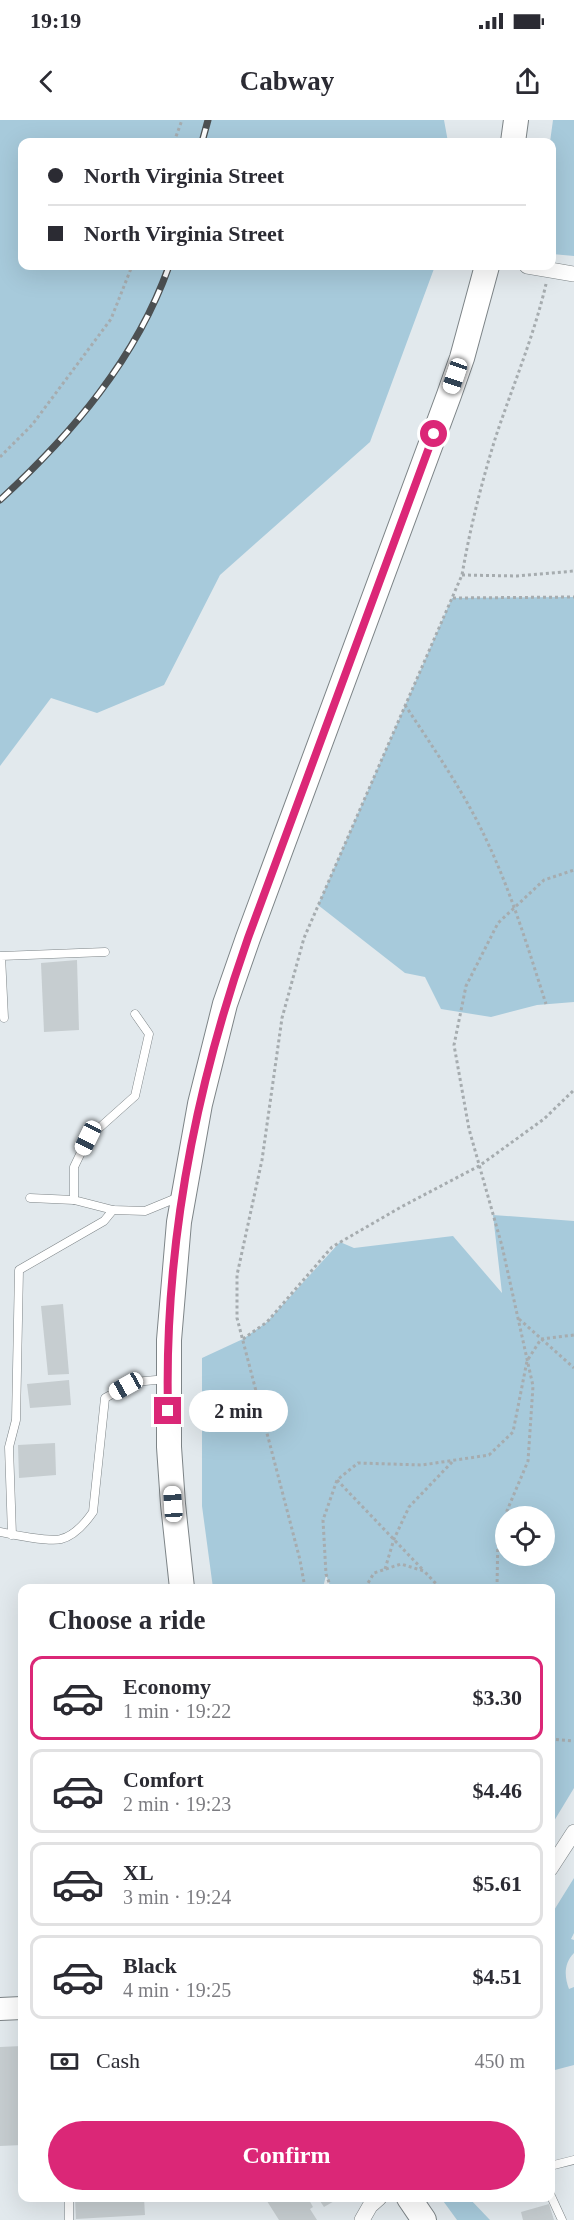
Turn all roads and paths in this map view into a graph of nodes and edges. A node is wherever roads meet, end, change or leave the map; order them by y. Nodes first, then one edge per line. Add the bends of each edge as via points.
1 (182, 120) edge
2 (516, 120) edge
3 (175, 138) edge
4 (514, 138) edge
5 (130, 270) edge
6 (486, 270) edge
7 (549, 270) joint
8 (574, 274) edge
9 (0, 457) edge
10 (574, 571) edge
11 (462, 574) junction
12 (574, 597) edge
13 (452, 598) junction
14 (405, 705) junction
15 (574, 870) edge
16 (515, 908) junction
17 (105, 952) dead end
18 (546, 1004) dead end
19 (135, 1014) dead end
20 (4, 1018) dead end
21 (574, 1090) edge
22 (479, 1166) junction
23 (183, 1196) junction
24 (30, 1198) dead end
25 (74, 1200) junction
26 (113, 1210) junction
27 (518, 1318) junction
28 (574, 1335) edge
29 (243, 1339) junction
30 (542, 1339) junction
31 (527, 1361) junction
32 (574, 1368) edge
33 (168, 1379) junction
34 (454, 1460) junction
35 (337, 1480) junction
36 (0, 1532) edge
37 (12, 1535) junction
38 (394, 1539) junction
39 (385, 1569) junction
40 (424, 1571) junction
41 (182, 1584) edge
42 (304, 1584) edge
43 (330, 1584) edge
44 (367, 1584) edge
45 (436, 1584) edge
46 (497, 1584) edge
47 (555, 1739) edge
48 (574, 1741) edge
49 (574, 1832) edge
50 (555, 1861) edge
51 (18, 2008) edge
52 (0, 2009) edge
53 (574, 2160) edge
54 (555, 2165) edge
55 (69, 2202) edge
56 (373, 2202) edge
57 (412, 2202) edge
58 (554, 2202) edge
59 (69, 2220) edge
60 (362, 2220) edge
61 (424, 2220) edge
62 (562, 2220) edge

1 - 3 path
2 - 4 main road
5 - 9 path via 111,319 32,425
6 - 23 main road via 449,395 225,1004 200,1104
7 - 8 street
7 - 11 path via 537,322 496,438
10 - 11 path via 517,576
11 - 13 path
12 - 13 path
13 - 14 path
14 - 16 path via 485,836
14 - 29 path via 304,938 282,1018 262,1160 237,1275 237,1318
15 - 16 path via 544,880
16 - 18 path
16 - 22 path via 498,923 466,986 454,1045
17 - 20 lane via 1,956
19 - 25 lane via 148,1034 135,1096 88,1138 74,1167
21 - 22 path via 544,1119
22 - 27 path
22 - 29 path via 332,1246 267,1322
23 - 26 lane via 145,1211
23 - 33 main road via 172,1284
24 - 25 lane
25 - 26 lane
26 - 37 lane via 104,1221 19,1270 16,1420 9,1447
27 - 30 path
27 - 31 path
28 - 30 path
29 - 42 path
30 - 31 path
30 - 32 path
31 - 34 path via 513,1432 489,1455
31 - 46 path via 533,1386 528,1461 498,1532
33 - 37 lane via 134,1382 105,1398 93,1512 85,1524 61,1539
33 - 41 main road via 172,1492
34 - 35 path via 422,1465 358,1463
34 - 38 path via 409,1507
35 - 38 path
35 - 43 path via 323,1520 326,1574
36 - 37 lane
38 - 39 path
38 - 40 path
39 - 40 path via 401,1564
39 - 44 path via 374,1573
40 - 45 path
47 - 48 path
49 - 50 street
51 - 52 main road
53 - 54 lane
55 - 59 lane
56 - 60 street
57 - 61 main road
58 - 62 lane

